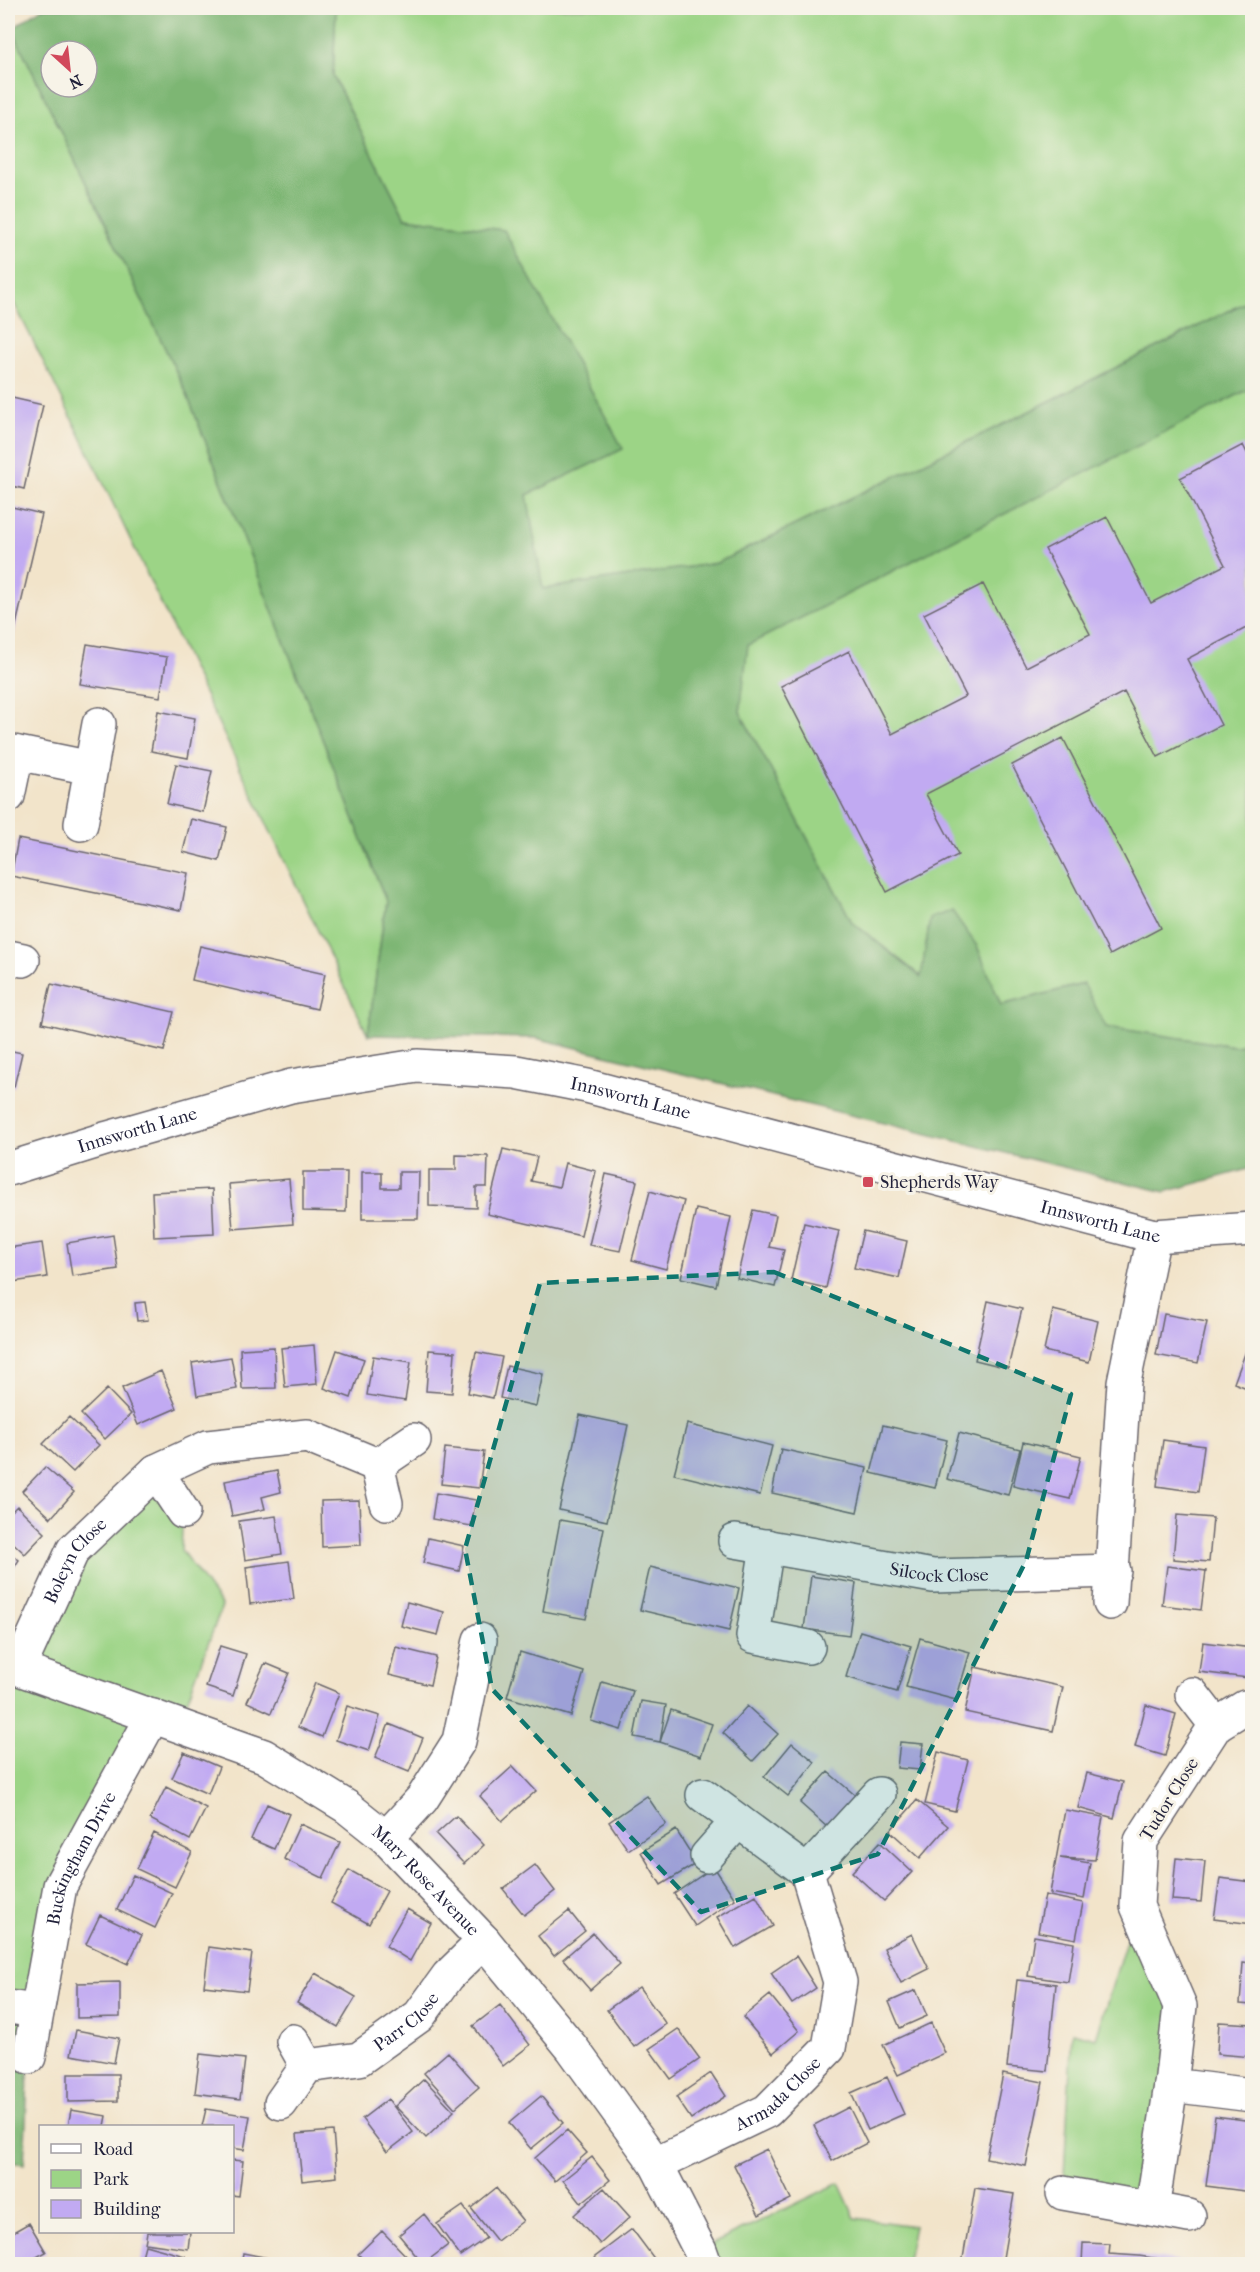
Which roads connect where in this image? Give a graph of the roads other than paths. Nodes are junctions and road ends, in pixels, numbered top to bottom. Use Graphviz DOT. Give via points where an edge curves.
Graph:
graph roads {
  1 [pos="99,724"];
  2 [pos="12,752"];
  3 [pos="91,768"];
  4 [pos="8,796"];
  5 [pos="81,824"];
  6 [pos="8,1169"];
  7 [pos="1252,1229"];
  8 [pos="1154,1236"];
  9 [pos="414,1440"];
  10 [pos="376,1465"];
  11 [pos="156,1471"];
  12 [pos="386,1503"];
  13 [pos="183,1512"];
  14 [pos="735,1541"];
  15 [pos="767,1546"];
  16 [pos="1114,1571"];
  17 [pos="1110,1603"];
  18 [pos="480,1640"];
  19 [pos="808,1647"];
  20 [pos="13,1666"];
  21 [pos="1192,1694"];
  22 [pos="1245,1707"];
  23 [pos="153,1716"];
  24 [pos="1216,1725"];
  25 [pos="879,1794"];
  26 [pos="703,1795"];
  27 [pos="738,1821"];
  28 [pos="386,1838"];
  29 [pos="707,1856"];
  30 [pos="807,1872"];
  31 [pos="484,1941"];
  32 [pos="22,2009"];
  33 [pos="29,2057"];
  34 [pos="1171,2085"];
  35 [pos="1252,2095"];
  36 [pos="281,2103"];
  37 [pos="656,2164"];
  38 [pos="1063,2193"];
  39 [pos="1152,2209"];
  40 [pos="1189,2216"];
  41 [pos="705,2265"];
  1 -- 3 [label="street"];
  2 -- 3 [label="street"];
  2 -- 4 [label="street"];
  3 -- 5 [label="street"];
  6 -- 8 [label="street, Innsworth Lane" via="291,1086 417,1066 516,1072 587,1086"];
  7 -- 8 [label="street, Innsworth Lane"];
  8 -- 16 [label="street" via="1124,1382"];
  9 -- 10 [label="street"];
  10 -- 11 [label="street, Boleyn Close" via="307,1436 208,1447"];
  10 -- 12 [label="street"];
  11 -- 13 [label="street"];
  11 -- 20 [label="street, Boleyn Close" via="74,1550"];
  14 -- 15 [label="street, Silcock Close"];
  15 -- 16 [label="street, Silcock Close" via="933,1576"];
  15 -- 19 [label="street" via="753,1636"];
  16 -- 17 [label="street"];
  18 -- 28 [label="street" via="472,1741"];
  20 -- 23 [label="street, Mary Rose Avenue"];
  21 -- 24 [label="street"];
  22 -- 24 [label="street, Tudor Close"];
  23 -- 28 [label="street, Mary Rose Avenue" via="264,1756 347,1807"];
  23 -- 32 [label="street, Buckingham Drive" via="60,1886"];
  24 -- 34 [label="street, Tudor Close" via="1140,1840 1137,1906 1180,2006"];
  25 -- 30 [label="street"];
  26 -- 27 [label="street"];
  27 -- 29 [label="street"];
  27 -- 30 [label="street"];
  28 -- 31 [label="street, Mary Rose Avenue"];
  30 -- 37 [label="street, Armada Close" via="840,1982 829,2048 767,2111"];
  31 -- 36 [label="street, Parr Close" via="448,1976 419,2016 359,2060 300,2054"];
  31 -- 37 [label="street, Mary Rose Avenue" via="572,2048"];
  32 -- 33 [label="street, Buckingham Drive"];
  34 -- 35 [label="street"];
  34 -- 39 [label="street, Tudor Close"];
  37 -- 41 [label="street, Mary Rose Avenue"];
  38 -- 39 [label="street"];
  39 -- 40 [label="street"];
}
